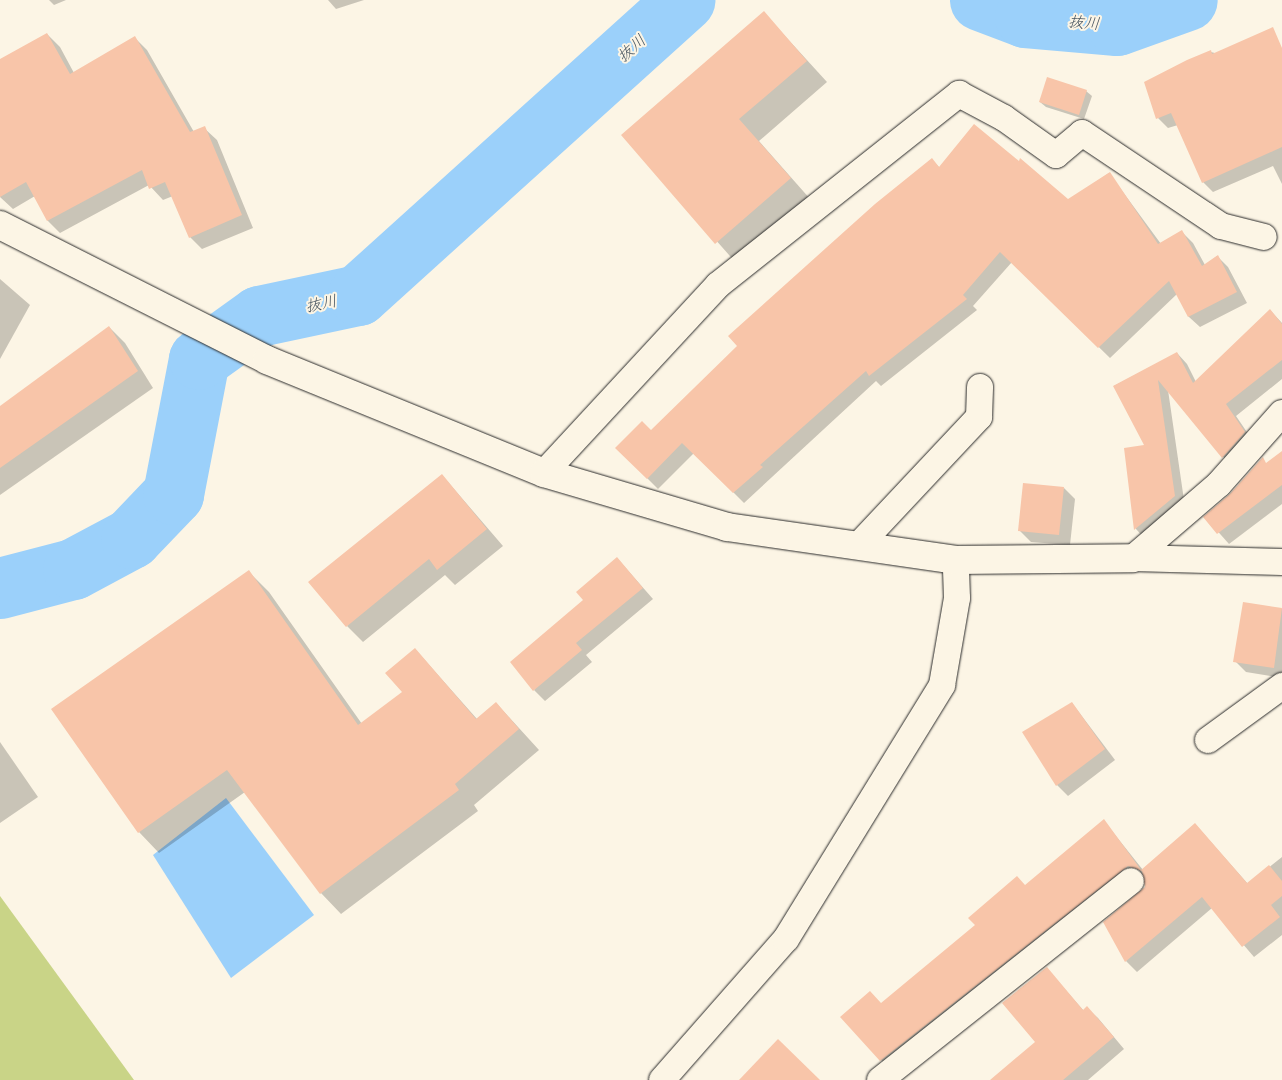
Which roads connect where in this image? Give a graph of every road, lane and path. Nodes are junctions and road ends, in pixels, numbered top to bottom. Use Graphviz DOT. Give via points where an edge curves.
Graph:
graph roads {
  1 [pos="0,224"];
  2 [pos="1264,237"];
  3 [pos="980,387"];
  4 [pos="1282,413"];
  5 [pos="544,473"];
  6 [pos="858,546"];
  7 [pos="1133,558"];
  8 [pos="956,560"];
  9 [pos="1282,562"];
  10 [pos="1282,686"];
  11 [pos="1208,740"];
  12 [pos="1131,882"];
  13 [pos="662,1080"];
  14 [pos="880,1080"];
  1 -- 5 [label="street" via="267,360"];
  2 -- 5 [label="street" via="1221,226 1082,133 1056,155 1004,118 958,94 718,285"];
  3 -- 6 [label="street" via="979,417"];
  4 -- 7 [label="street" via="1219,484"];
  5 -- 6 [label="street" via="727,527"];
  6 -- 8 [label="street"];
  7 -- 8 [label="street"];
  7 -- 9 [label="street"];
  8 -- 13 [label="street" via="957,598 942,685 786,939"];
  10 -- 11 [label="street"];
  12 -- 14 [label="street"];
}
